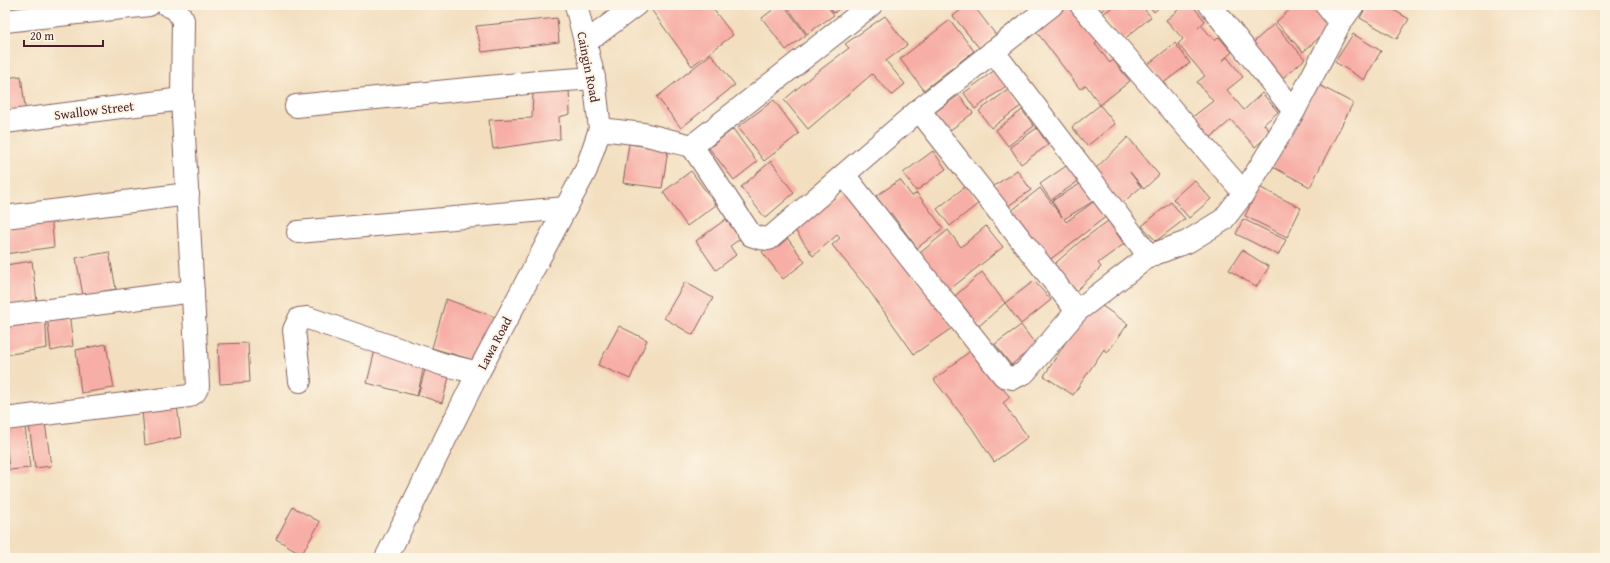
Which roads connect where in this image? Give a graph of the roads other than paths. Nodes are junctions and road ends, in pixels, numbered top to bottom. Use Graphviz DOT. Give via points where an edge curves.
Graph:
graph roads {
  1 [pos="149,5"];
  2 [pos="167,5"];
  3 [pos="576,5"];
  4 [pos="636,5"];
  5 [pos="871,5"];
  6 [pos="1052,5"];
  7 [pos="1081,5"];
  8 [pos="1210,5"];
  9 [pos="1326,5"];
  10 [pos="1353,5"];
  11 [pos="5,21"];
  12 [pos="1340,23"];
  13 [pos="585,43"];
  14 [pos="993,51"];
  15 [pos="594,78"];
  16 [pos="182,99"];
  17 [pos="296,106"];
  18 [pos="919,110"];
  19 [pos="1294,111"];
  20 [pos="5,122"];
  21 [pos="600,129"];
  22 [pos="692,146"];
  23 [pos="844,175"];
  24 [pos="1244,193"];
  25 [pos="188,194"];
  26 [pos="566,208"];
  27 [pos="5,217"];
  28 [pos="298,232"];
  29 [pos="1149,256"];
  30 [pos="193,291"];
  31 [pos="1077,311"];
  32 [pos="5,316"];
  33 [pos="478,373"];
  34 [pos="300,381"];
  35 [pos="5,419"];
  36 [pos="386,558"];
  1 -- 11 [label="street"];
  2 -- 16 [label="street" via="176,8 183,20"];
  3 -- 13 [label="street, Caingin Road"];
  4 -- 13 [label="street"];
  5 -- 22 [label="street"];
  6 -- 14 [label="street"];
  7 -- 24 [label="street"];
  8 -- 19 [label="street"];
  9 -- 12 [label="street"];
  10 -- 12 [label="street"];
  12 -- 19 [label="street"];
  13 -- 15 [label="street, Caingin Road"];
  14 -- 18 [label="street"];
  14 -- 29 [label="street"];
  15 -- 17 [label="street"];
  15 -- 21 [label="street, Caingin Road"];
  16 -- 20 [label="street, Swallow Street"];
  16 -- 25 [label="street"];
  18 -- 23 [label="street"];
  18 -- 31 [label="street"];
  19 -- 24 [label="street"];
  21 -- 22 [label="street" via="643,134"];
  21 -- 26 [label="street, Lawa Road" via="586,170"];
  22 -- 23 [label="street" via="751,235 760,238 769,239"];
  23 -- 31 [label="street" via="1004,376 1014,378 1024,373"];
  24 -- 29 [label="street" via="1223,220 1187,242"];
  25 -- 27 [label="street"];
  25 -- 30 [label="street"];
  26 -- 28 [label="street"];
  26 -- 33 [label="street, Lawa Road"];
  29 -- 31 [label="street"];
  30 -- 32 [label="street"];
  30 -- 35 [label="street" via="198,386 190,396"];
  33 -- 34 [label="street" via="442,364 308,318 299,319 294,330"];
  33 -- 36 [label="street, Lawa Road"];
}
